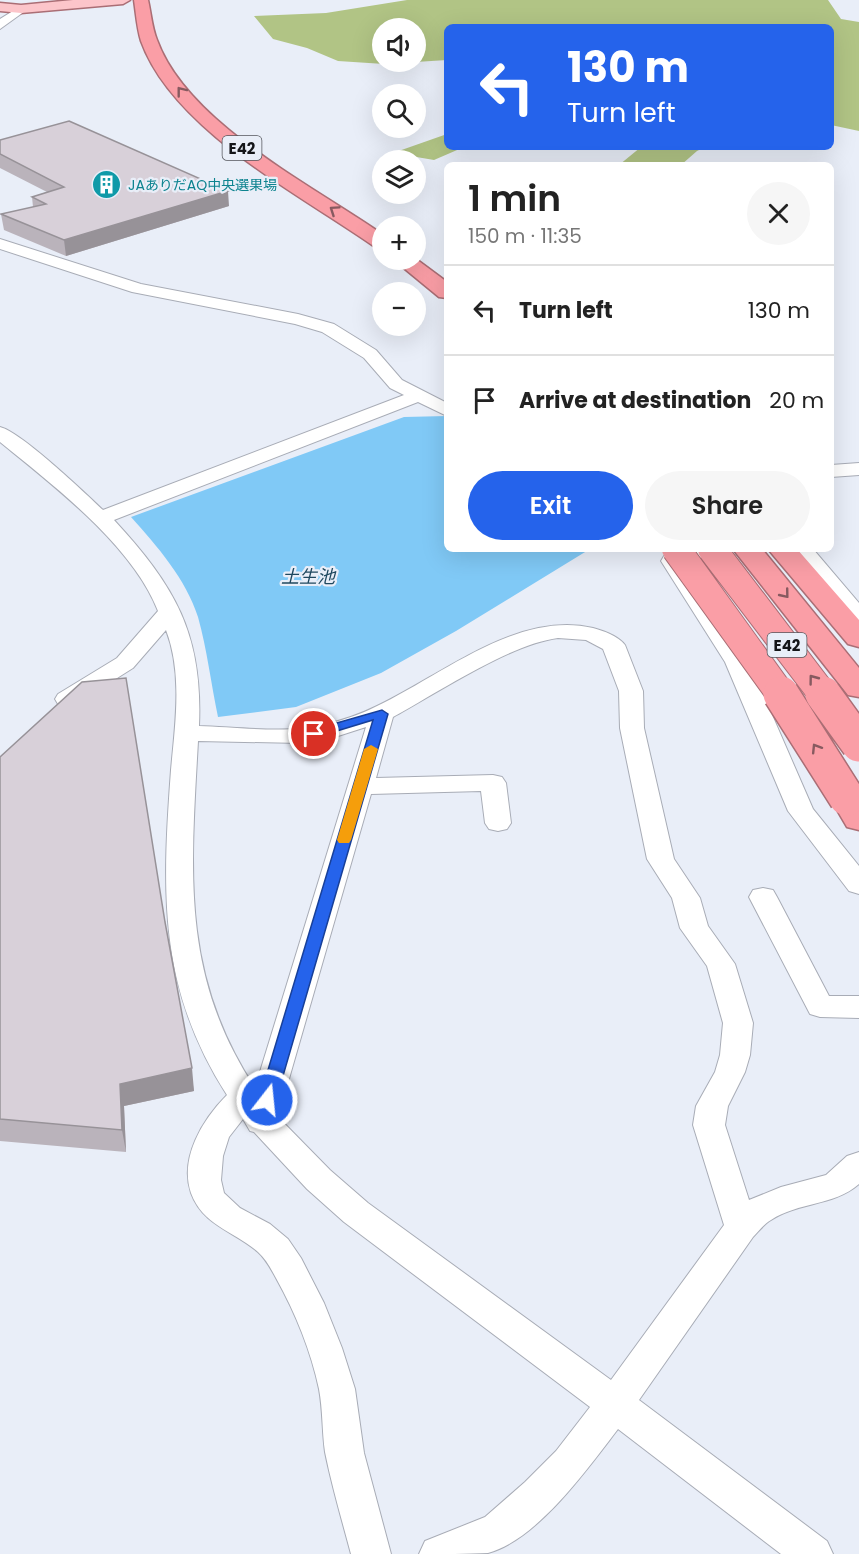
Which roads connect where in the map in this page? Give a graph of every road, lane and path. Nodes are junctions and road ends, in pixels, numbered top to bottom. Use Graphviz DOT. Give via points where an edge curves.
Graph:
graph roads {
  1 [pos="123,0"];
  2 [pos="0,7"];
  3 [pos="142,8"];
  4 [pos="21,9"];
  5 [pos="0,25"];
  6 [pos="219,106"];
  7 [pos="372,217"];
  8 [pos="372,236"];
  9 [pos="0,244"];
  10 [pos="426,254"];
  11 [pos="444,267"];
  12 [pos="417,270"];
  13 [pos="444,290"];
  14 [pos="418,396"];
  15 [pos="444,409"];
  16 [pos="0,433"];
  17 [pos="859,469"];
  18 [pos="834,471"];
  19 [pos="100,518"];
  20 [pos="678,552"];
  21 [pos="703,552"];
  22 [pos="715,552"];
  23 [pos="749,552"];
  24 [pos="785,552"];
  25 [pos="805,552"];
  26 [pos="169,613"];
  27 [pos="859,617"];
  28 [pos="859,638"];
  29 [pos="859,688"];
  30 [pos="50,714"];
  31 [pos="382,714"];
  32 [pos="186,733"];
  33 [pos="859,744"];
  34 [pos="360,786"];
  35 [pos="853,808"];
  36 [pos="498,823"];
  37 [pos="859,885"];
  38 [pos="763,897"];
  39 [pos="859,1007"];
  40 [pos="252,1109"];
  41 [pos="859,1165"];
  42 [pos="741,1227"];
  43 [pos="615,1404"];
  44 [pos="371,1554"];
  45 [pos="439,1554"];
  46 [pos="813,1554"];
  1 -- 4 [label="main road"];
  2 -- 4 [label="main road"];
  8 -- 3 [label="highway, E42, one-way" via="206,119 160,62 151,46"];
  4 -- 5 [label="street"];
  6 -- 7 [label="highway, E42" via="278,155"];
  9 -- 14 [label="street" via="138,288 328,328 362,348 396,384"];
  10 -- 11 [label="highway"];
  12 -- 13 [label="highway"];
  14 -- 15 [label="street"];
  14 -- 19 [label="street"];
  16 -- 19 [label="street"];
  17 -- 18 [label="street"];
  19 -- 26 [label="street" via="148,574"];
  35 -- 20 [label="highway, one-way, bridge" via="791,709"];
  21 -- 37 [label="street" via="672,561 737,662 801,811"];
  33 -- 22 [label="highway, E42, one-way, bridge"];
  23 -- 29 [label="highway, E42, one-way"];
  24 -- 28 [label="highway"];
  25 -- 27 [label="street"];
  26 -- 30 [label="street" via="125,663 66,699"];
  26 -- 32 [label="street" via="180,636 184,663 188,695"];
  31 -- 32 [label="street" via="301,736"];
  31 -- 34 [label="street"];
  31 -- 42 [label="street" via="496,651 543,633 577,631 613,645 631,691 632,728 661,859 686,898 694,928 721,963 738,1023 735,1055 712,1106 710,1125"];
  32 -- 40 [label="street" via="178,857 179,926 186,968 198,1012 225,1067"];
  34 -- 36 [label="street" via="493,783"];
  34 -- 40 [label="street"];
  38 -- 39 [label="street" via="819,1006"];
  40 -- 43 [label="street" via="351,1208"];
  40 -- 44 [label="street" via="224,1117 214,1132 205,1180 211,1202 267,1240 281,1255 295,1281 336,1387 342,1438"];
  41 -- 42 [label="street" via="836,1185 781,1200 758,1211"];
  42 -- 43 [label="street"];
  43 -- 45 [label="street" via="569,1463 499,1530"];
  43 -- 46 [label="street"];
}
